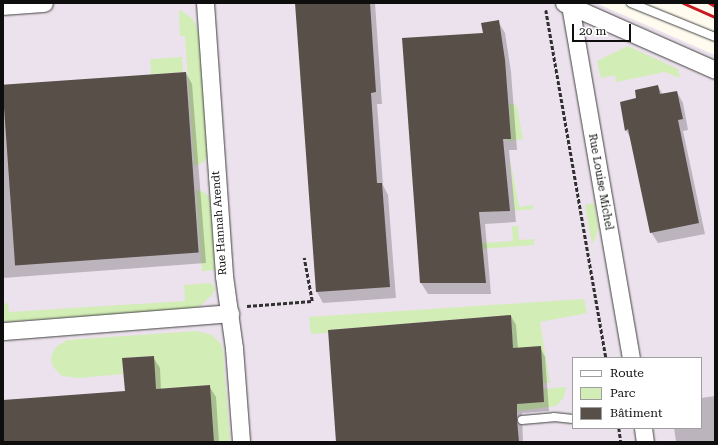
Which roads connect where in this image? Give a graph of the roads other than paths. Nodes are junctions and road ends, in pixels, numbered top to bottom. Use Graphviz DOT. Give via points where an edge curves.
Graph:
graph roads {
  1 [pos="44,3"];
  2 [pos="206,3"];
  3 [pos="631,3"];
  4 [pos="567,4"];
  5 [pos="3,6"];
  6 [pos="715,37"];
  7 [pos="715,70"];
  8 [pos="229,310"];
  9 [pos="3,331"];
  10 [pos="630,357"];
  11 [pos="572,419"];
  12 [pos="522,420"];
  13 [pos="643,429"];
  14 [pos="241,442"];
  15 [pos="645,442"];
  1 -- 5 [label="street"];
  2 -- 8 [label="street, Rue Hannah Arendt" via="224,276"];
  3 -- 6 [label="lane"];
  4 -- 7 [label="street"];
  4 -- 10 [label="street, Rue Louise Michel"];
  8 -- 9 [label="street"];
  8 -- 14 [label="street, Rue Hannah Arendt"];
  11 -- 12 [label="lane" via="554,417"];
  13 -- 15 [label="street"];
}
